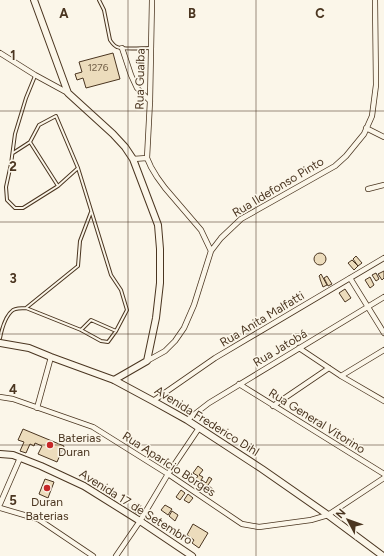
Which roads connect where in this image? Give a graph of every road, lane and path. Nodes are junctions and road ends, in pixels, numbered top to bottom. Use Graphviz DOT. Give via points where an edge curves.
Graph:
graph roads {
  1 [pos="34,0"];
  2 [pos="99,0"];
  3 [pos="152,0"];
  4 [pos="375,0"];
  5 [pos="122,48"];
  6 [pos="150,48"];
  7 [pos="0,53"];
  8 [pos="35,75"];
  9 [pos="68,93"];
  10 [pos="150,101"];
  11 [pos="366,128"];
  12 [pos="384,137"];
  13 [pos="30,142"];
  14 [pos="13,153"];
  15 [pos="147,158"];
  16 [pos="133,159"];
  17 [pos="78,168"];
  18 [pos="384,185"];
  19 [pos="58,186"];
  20 [pos="368,189"];
  21 [pos="91,212"];
  22 [pos="211,251"];
  23 [pos="384,258"];
  24 [pos="350,278"];
  25 [pos="384,297"];
  26 [pos="368,306"];
  27 [pos="26,308"];
  28 [pos="81,330"];
  29 [pos="116,331"];
  30 [pos="384,333"];
  31 [pos="0,338"];
  32 [pos="0,343"];
  33 [pos="299,348"];
  34 [pos="384,350"];
  35 [pos="51,357"];
  36 [pos="147,361"];
  37 [pos="329,368"];
  38 [pos="341,376"];
  39 [pos="114,380"];
  40 [pos="239,384"];
  41 [pos="0,397"];
  42 [pos="153,401"];
  43 [pos="384,401"];
  44 [pos="273,406"];
  45 [pos="37,408"];
  46 [pos="188,420"];
  47 [pos="199,428"];
  48 [pos="0,454"];
  49 [pos="20,458"];
  50 [pos="168,474"];
  51 [pos="384,474"];
  52 [pos="384,478"];
  53 [pos="0,504"];
  54 [pos="0,508"];
  55 [pos="328,515"];
  56 [pos="140,521"];
  57 [pos="93,556"];
  58 [pos="116,556"];
  59 [pos="192,556"];
  60 [pos="383,556"];
  1 -- 9 [label="main road"];
  2 -- 5 [label="lane" via="104,10 110,40"];
  3 -- 6 [label="street, Rua Guaíba"];
  4 -- 11 [label="street, Rua Ildefonso Pinto" via="376,85 372,116"];
  5 -- 6 [label="lane"];
  5 -- 10 [label="street" via="137,88"];
  6 -- 10 [label="street, Rua Guaíba"];
  7 -- 8 [label="street"];
  8 -- 9 [label="street"];
  8 -- 14 [label="lane" via="15,134"];
  9 -- 16 [label="main road" via="113,134"];
  10 -- 15 [label="street, Rua Guaíba"];
  11 -- 12 [label="street"];
  11 -- 22 [label="street, Rua Ildefonso Pinto" via="364,134 335,166 241,219"];
  13 -- 14 [label="lane"];
  13 -- 17 [label="lane" via="39,125 56,116"];
  13 -- 19 [label="lane"];
  14 -- 19 [label="lane" via="6,187 7,200 15,208 23,208"];
  15 -- 16 [label="street"];
  15 -- 22 [label="street" via="165,188 201,230"];
  16 -- 36 [label="main road" via="158,225 160,248 156,318"];
  17 -- 19 [label="lane"];
  17 -- 21 [label="lane"];
  18 -- 20 [label="street"];
  21 -- 27 [label="lane" via="80,241 78,266"];
  21 -- 29 [label="lane" via="111,276 121,290 127,310"];
  22 -- 36 [label="street, Rua Ildefonso Pinto" via="184,328 165,351"];
  23 -- 24 [label="street, Rua Anita Malfatti"];
  24 -- 26 [label="street"];
  24 -- 42 [label="street, Rua Anita Malfatti" via="215,358"];
  25 -- 26 [label="street, Rua Jatobá"];
  26 -- 30 [label="street"];
  26 -- 33 [label="street, Rua Jatobá"];
  27 -- 28 [label="lane"];
  27 -- 31 [label="lane" via="13,310 3,324"];
  28 -- 29 [label="lane" via="91,320"];
  28 -- 29 [label="lane" via="108,342"];
  32 -- 35 [label="main road, Avenida Frederico Dihl" via="29,348"];
  33 -- 37 [label="street"];
  33 -- 40 [label="street, Rua Jatobá"];
  34 -- 38 [label="street"];
  35 -- 39 [label="main road, Avenida Frederico Dihl"];
  35 -- 45 [label="street"];
  36 -- 39 [label="main road, Rua Ildefonso Pinto"];
  37 -- 38 [label="street"];
  37 -- 44 [label="street"];
  38 -- 43 [label="street"];
  39 -- 42 [label="main road, Avenida Frederico Dihl"];
  40 -- 44 [label="street, Rua General Vitorino"];
  40 -- 46 [label="street, Rua Jatobá"];
  41 -- 45 [label="street, Rua Aparício Borges"];
  42 -- 46 [label="main road, Avenida Frederico Dihl"];
  44 -- 51 [label="street, Rua General Vitorino"];
  45 -- 50 [label="street, Rua Aparício Borges" via="93,427"];
  46 -- 47 [label="main road, Avenida Frederico Dihl"];
  47 -- 50 [label="street"];
  47 -- 55 [label="main road, Avenida Frederico Dihl"];
  48 -- 49 [label="main road, Avenida 17 de Setembro"];
  49 -- 53 [label="street"];
  49 -- 56 [label="main road, Avenida 17 de Setembro" via="84,486"];
  50 -- 55 [label="street, Rua Aparício Borges" via="242,524 259,527 311,520"];
  50 -- 56 [label="street"];
  52 -- 55 [label="street, Rua Aparício Borges"];
  54 -- 57 [label="street" via="38,519"];
  55 -- 60 [label="main road, Avenida Frederico Dihl"];
  56 -- 58 [label="street"];
  56 -- 59 [label="main road, Avenida 17 de Setembro"];
}
